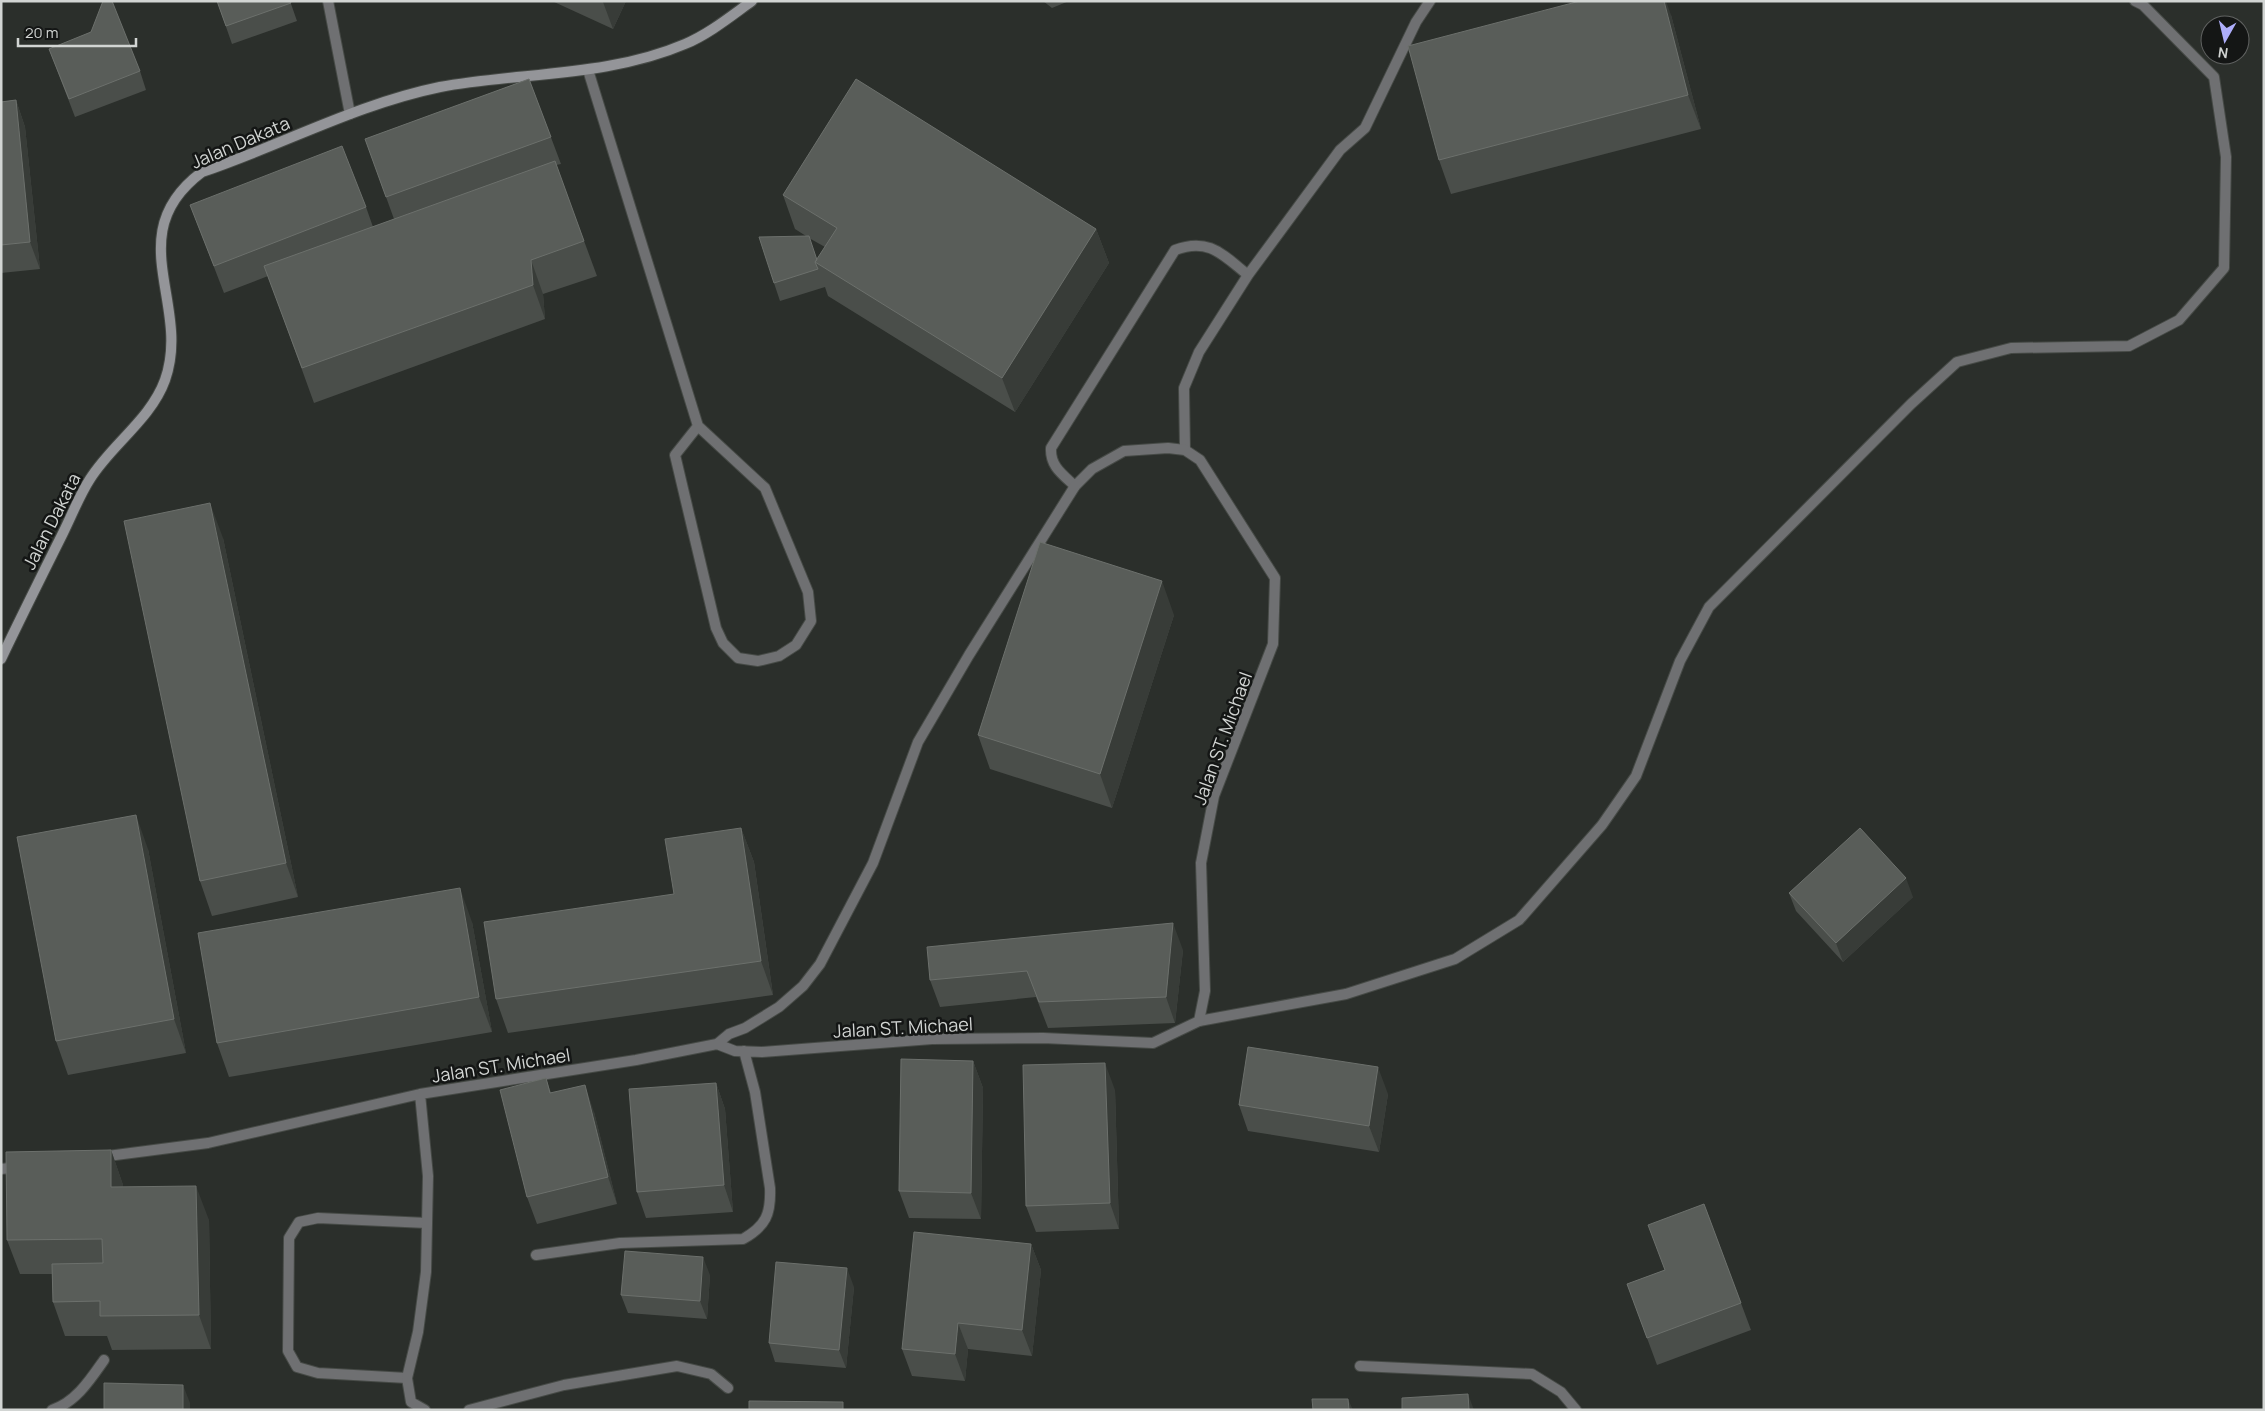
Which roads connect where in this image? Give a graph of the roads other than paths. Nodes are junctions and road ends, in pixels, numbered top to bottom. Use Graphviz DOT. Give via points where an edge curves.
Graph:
graph roads {
  1 [pos="328,1"];
  2 [pos="752,1"];
  3 [pos="1430,1"];
  4 [pos="2135,1"];
  5 [pos="588,70"];
  6 [pos="350,114"];
  7 [pos="1248,275"];
  8 [pos="698,426"];
  9 [pos="1185,450"];
  10 [pos="1075,486"];
  11 [pos="1,659"];
  12 [pos="1199,1021"];
  13 [pos="718,1044"];
  14 [pos="744,1051"];
  15 [pos="420,1094"];
  16 [pos="90,1158"];
  17 [pos="31,1166"];
  18 [pos="1,1169"];
  19 [pos="427,1223"];
  20 [pos="536,1255"];
  21 [pos="104,1360"];
  22 [pos="1360,1366"];
  23 [pos="407,1378"];
  24 [pos="728,1388"];
  25 [pos="52,1410"];
  26 [pos="425,1410"];
  27 [pos="469,1410"];
  28 [pos="1576,1410"];
  1 -- 6 [label="street"];
  2 -- 5 [label="street, Jalan Dakata" via="686,44 621,64"];
  3 -- 7 [label="street" via="1416,22 1365,128 1340,150"];
  4 -- 12 [label="street" via="2143,5 2214,77 2226,157 2224,268 2179,320 2129,346 2011,348 1957,362 1709,607 1680,661 1636,776 1602,825 1519,920 1455,959 1346,994"];
  5 -- 6 [label="street, Jalan Dakata" via="440,88"];
  5 -- 8 [label="street"];
  6 -- 11 [label="street, Jalan Dakata" via="202,172 175,197 164,218 160,252 170,330 165,379 148,408 90,478"];
  7 -- 9 [label="street" via="1199,352 1184,388"];
  7 -- 10 [label="street" via="1217,250 1206,246 1189,245 1175,250 1051,448 1050,458 1056,468"];
  8 -- 8 [label="street" via="765,488 808,592 811,621 796,645 779,656 758,661 738,658 722,643 716,628 675,455"];
  9 -- 10 [label="street" via="1124,451 1092,469"];
  9 -- 12 [label="street, Jalan ST. Michael" via="1200,460 1275,578 1273,644 1214,796 1200,863 1206,992"];
  10 -- 13 [label="street" via="918,742 873,863 820,964 779,1007 729,1034"];
  12 -- 14 [label="street, Jalan ST. Michael" via="1153,1043 1043,1038 932,1039"];
  13 -- 14 [label="street, Jalan ST. Michael"];
  13 -- 15 [label="street, Jalan ST. Michael"];
  14 -- 20 [label="street" via="755,1092 770,1188 770,1202 760,1230 743,1239 620,1243"];
  15 -- 16 [label="street, Jalan ST. Michael" via="208,1143"];
  15 -- 19 [label="street" via="428,1176"];
  17 -- 18 [label="street"];
  19 -- 23 [label="street" via="424,1289"];
  19 -- 23 [label="street" via="318,1218 299,1222 289,1238 288,1351 297,1367 318,1373"];
  21 -- 25 [label="street" via="66,1405"];
  22 -- 28 [label="street" via="1532,1374 1561,1392"];
  23 -- 26 [label="street" via="412,1402"];
  24 -- 27 [label="street" via="710,1374 677,1366 564,1385"];
}
